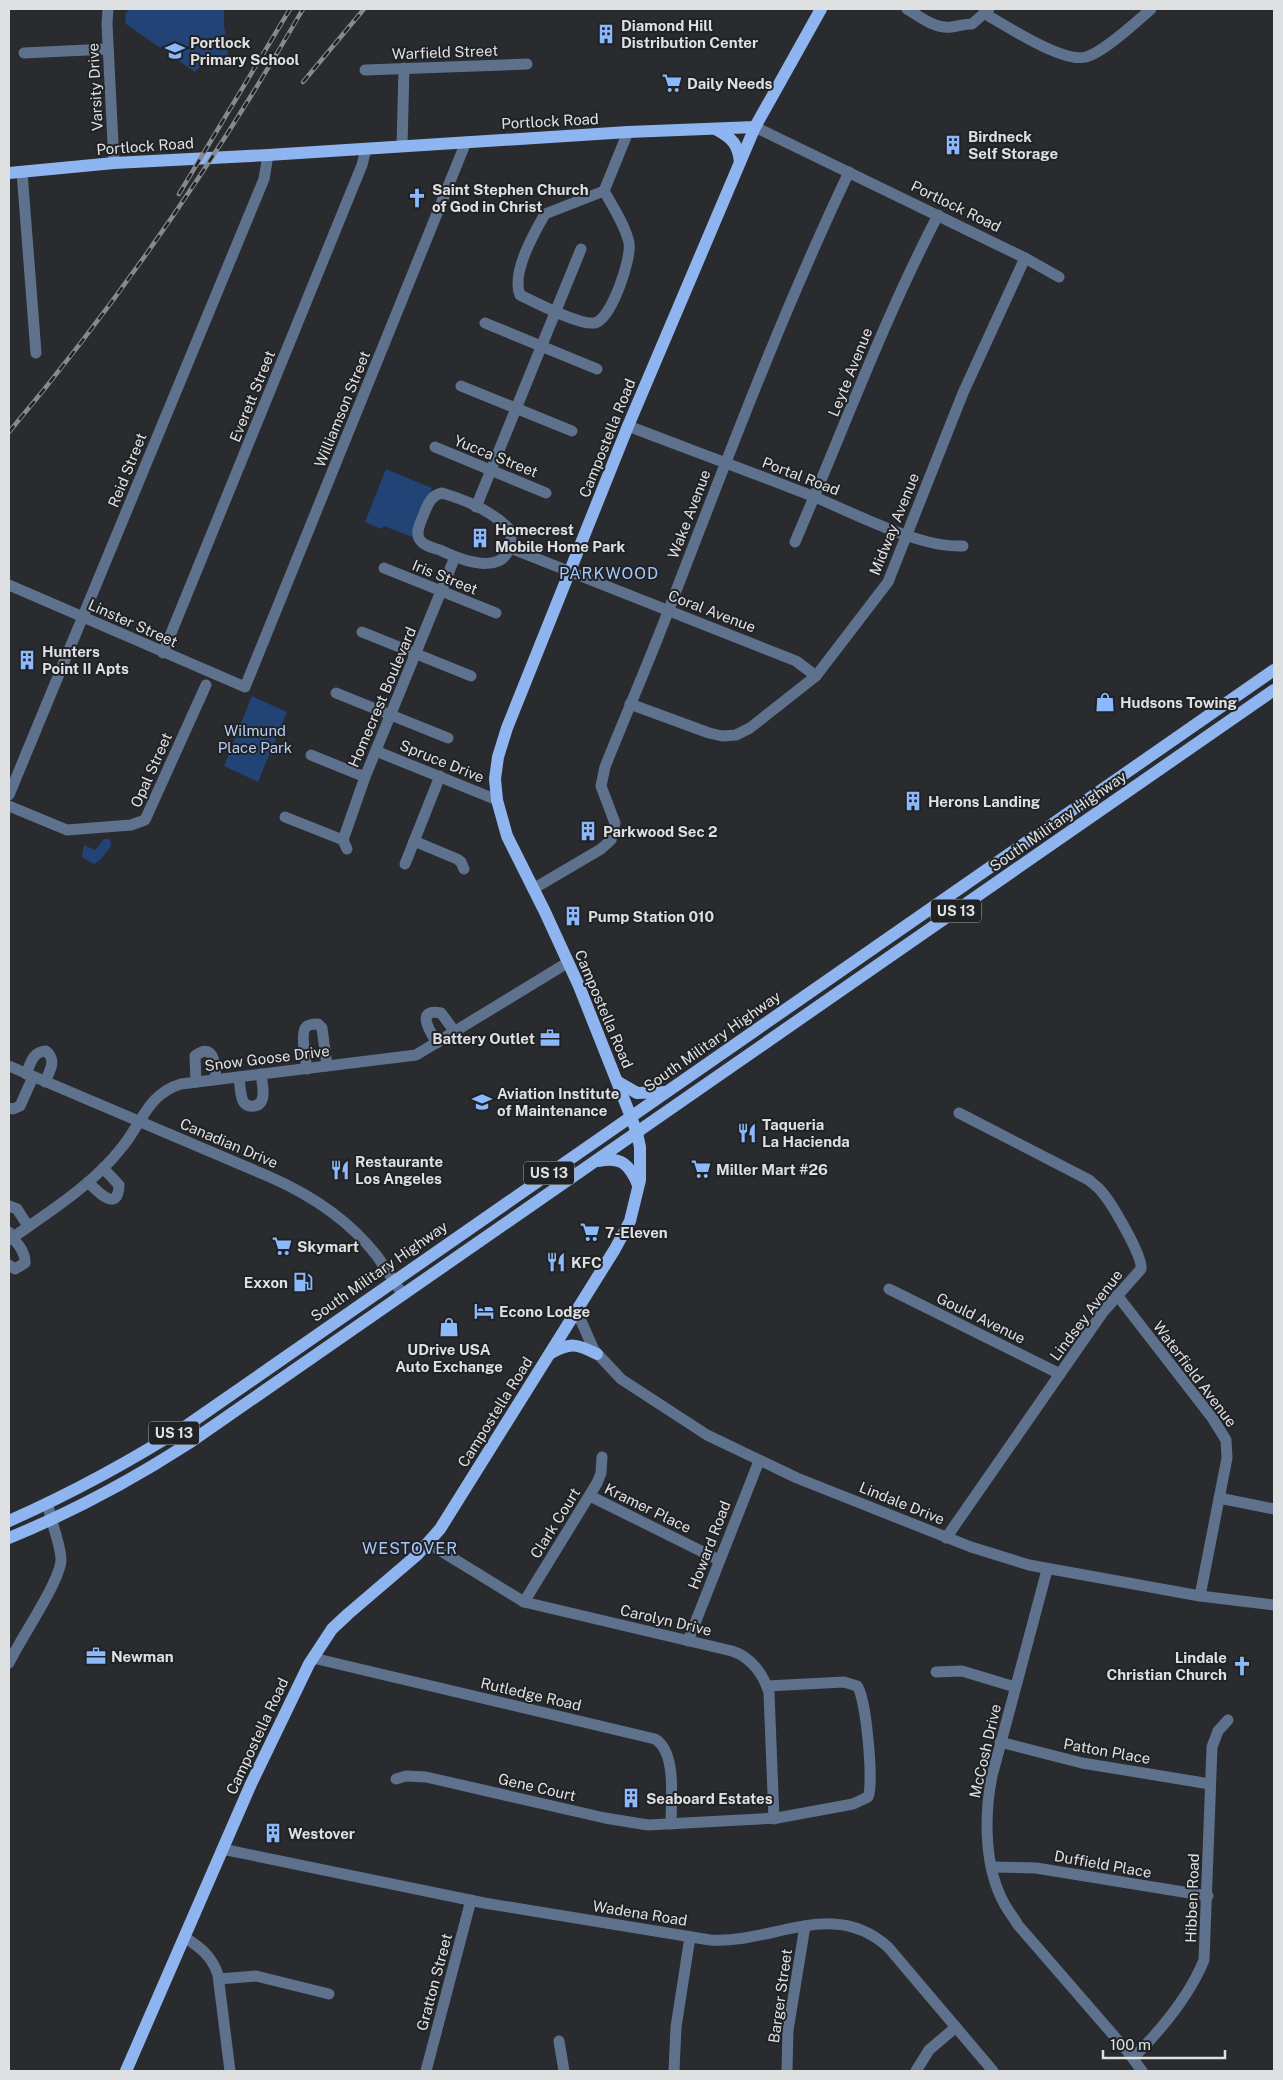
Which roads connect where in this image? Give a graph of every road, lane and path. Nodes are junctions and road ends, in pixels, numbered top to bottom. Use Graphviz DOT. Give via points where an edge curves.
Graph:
graph roads {
  1 [pos="108,9"];
  2 [pos="821,9"];
  3 [pos="906,9"];
  4 [pos="1150,9"];
  5 [pos="987,11"];
  6 [pos="108,49"];
  7 [pos="24,54"];
  8 [pos="527,64"];
  9 [pos="404,68"];
  10 [pos="364,70"];
  11 [pos="755,127"];
  12 [pos="715,129"];
  13 [pos="628,132"];
  14 [pos="466,142"];
  15 [pos="402,146"];
  16 [pos="366,149"];
  17 [pos="268,155"];
  18 [pos="114,163"];
  19 [pos="740,163"];
  20 [pos="22,172"];
  21 [pos="849,172"];
  22 [pos="9,173"];
  23 [pos="604,191"];
  24 [pos="938,216"];
  25 [pos="581,249"];
  26 [pos="1025,258"];
  27 [pos="1059,277"];
  28 [pos="556,312"];
  29 [pos="485,323"];
  30 [pos="541,347"];
  31 [pos="36,353"];
  32 [pos="597,368"];
  33 [pos="461,386"];
  34 [pos="516,408"];
  35 [pos="628,426"];
  36 [pos="572,431"];
  37 [pos="435,447"];
  38 [pos="724,463"];
  39 [pos="491,471"];
  40 [pos="546,493"];
  41 [pos="814,497"];
  42 [pos="476,507"];
  43 [pos="907,535"];
  44 [pos="796,542"];
  45 [pos="963,546"];
  46 [pos="510,548"];
  47 [pos="456,557"];
  48 [pos="384,568"];
  49 [pos="570,571"];
  50 [pos="9,585"];
  51 [pos="442,592"];
  52 [pos="669,610"];
  53 [pos="496,613"];
  54 [pos="83,618"];
  55 [pos="362,632"];
  56 [pos="164,653"];
  57 [pos="417,654"];
  58 [pos="1274,670"];
  59 [pos="471,676"];
  60 [pos="816,676"];
  61 [pos="206,685"];
  62 [pos="245,687"];
  63 [pos="1274,690"];
  64 [pos="336,693"];
  65 [pos="630,704"];
  66 [pos="391,716"];
  67 [pos="448,738"];
  68 [pos="376,751"];
  69 [pos="311,755"];
  70 [pos="440,776"];
  71 [pos="365,777"];
  72 [pos="9,795"];
  73 [pos="497,800"];
  74 [pos="9,806"];
  75 [pos="285,818"];
  76 [pos="414,841"];
  77 [pos="405,864"];
  78 [pos="464,869"];
  79 [pos="533,889"];
  80 [pos="567,962"];
  81 [pos="455,1032"];
  82 [pos="437,1043"];
  83 [pos="327,1066"];
  84 [pos="307,1069"];
  85 [pos="10,1070"];
  86 [pos="260,1074"];
  87 [pos="29,1075"];
  88 [pos="239,1077"];
  89 [pos="216,1079"];
  90 [pos="45,1082"];
  91 [pos="196,1082"];
  92 [pos="618,1082"];
  93 [pos="667,1092"];
  94 [pos="9,1108"];
  95 [pos="959,1113"];
  96 [pos="631,1116"];
  97 [pos="140,1122"];
  98 [pos="637,1133"];
  99 [pos="594,1163"];
  100 [pos="103,1168"];
  101 [pos="88,1182"];
  102 [pos="639,1187"];
  103 [pos="9,1206"];
  104 [pos="28,1226"];
  105 [pos="10,1237"];
  106 [pos="9,1266"];
  107 [pos="394,1282"];
  108 [pos="889,1289"];
  109 [pos="403,1295"];
  110 [pos="1116,1295"];
  111 [pos="577,1312"];
  112 [pos="551,1354"];
  113 [pos="597,1354"];
  114 [pos="1060,1374"];
  115 [pos="602,1458"];
  116 [pos="758,1460"];
  117 [pos="590,1496"];
  118 [pos="1219,1498"];
  119 [pos="48,1504"];
  120 [pos="1274,1509"];
  121 [pos="50,1520"];
  122 [pos="9,1521"];
  123 [pos="9,1538"];
  124 [pos="946,1538"];
  125 [pos="428,1543"];
  126 [pos="719,1560"];
  127 [pos="1048,1570"];
  128 [pos="1200,1596"];
  129 [pos="524,1602"];
  130 [pos="1274,1605"];
  131 [pos="688,1641"];
  132 [pos="312,1658"];
  133 [pos="9,1663"];
  134 [pos="936,1672"];
  135 [pos="767,1686"];
  136 [pos="1015,1687"];
  137 [pos="1228,1720"];
  138 [pos="1000,1742"];
  139 [pos="396,1779"];
  140 [pos="1210,1784"];
  141 [pos="774,1819"];
  142 [pos="671,1824"];
  143 [pos="222,1849"];
  144 [pos="992,1867"];
  145 [pos="1208,1896"];
  146 [pos="471,1900"];
  147 [pos="805,1926"];
  148 [pos="184,1936"];
  149 [pos="690,1937"];
  150 [pos="219,1979"];
  151 [pos="329,1994"];
  152 [pos="956,2027"];
  153 [pos="559,2041"];
  154 [pos="1133,2058"];
  155 [pos="126,2071"];
  156 [pos="230,2071"];
  157 [pos="426,2071"];
  158 [pos="564,2071"];
  159 [pos="674,2071"];
  160 [pos="787,2071"];
  161 [pos="916,2071"];
  162 [pos="993,2071"];
  163 [pos="1142,2071"];
  1 -- 6 [label="street, Varsity Drive"];
  2 -- 11 [label="main road, Campostella Road"];
  3 -- 5 [label="street" via="942,27 972,24"];
  4 -- 5 [label="street" via="1095,53 1075,58 1055,52"];
  6 -- 7 [label="street"];
  6 -- 18 [label="street, Varsity Drive"];
  8 -- 9 [label="street, Warfield Street"];
  9 -- 10 [label="street, Warfield Street"];
  9 -- 15 [label="street"];
  11 -- 12 [label="main road, Portlock Road"];
  11 -- 19 [label="main road, Campostella Road"];
  11 -- 21 [label="street, Portlock Road"];
  12 -- 13 [label="main road, Portlock Road"];
  12 -- 19 [label="main road" via="733,139"];
  13 -- 14 [label="main road, Portlock Road"];
  13 -- 23 [label="street"];
  14 -- 15 [label="main road, Portlock Road"];
  14 -- 62 [label="street, Williamson Street"];
  15 -- 16 [label="main road, Portlock Road"];
  16 -- 17 [label="main road, Portlock Road"];
  16 -- 56 [label="street, Everett Street" via="360,171"];
  17 -- 18 [label="main road, Portlock Road"];
  17 -- 54 [label="street, Reid Street" via="264,179"];
  18 -- 20 [label="main road, Portlock Road"];
  19 -- 35 [label="main road, Campostella Road"];
  20 -- 22 [label="main road, Portlock Road"];
  20 -- 31 [label="street"];
  21 -- 24 [label="street, Portlock Road"];
  21 -- 38 [label="street, Wake Avenue" via="810,254"];
  23 -- 28 [label="street" via="629,242 628,261 614,299 605,316 595,323"];
  23 -- 28 [label="street" via="545,214 522,261 517,284 520,295"];
  24 -- 26 [label="street, Portlock Road"];
  24 -- 41 [label="street, Leyte Avenue" via="908,273"];
  25 -- 28 [label="street"];
  26 -- 27 [label="street, Portlock Road"];
  26 -- 43 [label="street, Midway Avenue" via="963,393"];
  28 -- 30 [label="street"];
  29 -- 30 [label="street"];
  30 -- 32 [label="street"];
  30 -- 34 [label="street"];
  33 -- 34 [label="street"];
  34 -- 36 [label="street"];
  34 -- 39 [label="street"];
  35 -- 38 [label="street, Portal Road"];
  35 -- 49 [label="main road, Campostella Road"];
  37 -- 39 [label="street, Yucca Street"];
  38 -- 41 [label="street, Portal Road"];
  38 -- 52 [label="street, Wake Avenue"];
  39 -- 40 [label="street, Yucca Street"];
  39 -- 42 [label="street"];
  41 -- 43 [label="street, Portal Road"];
  41 -- 44 [label="street, Leyte Avenue"];
  42 -- 46 [label="street" via="501,520 511,531"];
  42 -- 47 [label="street" via="442,493 432,497 426,510 418,533 420,540"];
  43 -- 45 [label="street, Portal Road" via="934,545"];
  43 -- 60 [label="street, Midway Avenue" via="888,582"];
  46 -- 47 [label="street" via="506,556 490,564"];
  46 -- 49 [label="street, Coral Avenue"];
  47 -- 51 [label="street, Homecrest Boulevard"];
  48 -- 51 [label="street, Iris Street"];
  49 -- 52 [label="street, Coral Avenue"];
  49 -- 73 [label="main road, Campostella Road" via="507,728 498,757"];
  50 -- 54 [label="street, Linster Street"];
  51 -- 53 [label="street, Iris Street"];
  51 -- 57 [label="street, Homecrest Boulevard"];
  52 -- 60 [label="street, Coral Avenue" via="796,661"];
  52 -- 65 [label="street, Wake Avenue"];
  54 -- 56 [label="street, Linster Street"];
  54 -- 72 [label="street, Reid Street"];
  55 -- 57 [label="street"];
  56 -- 62 [label="street, Linster Street"];
  57 -- 59 [label="street"];
  57 -- 66 [label="street, Homecrest Boulevard"];
  58 -- 93 [label="main road, South Military Highway / US 13"];
  60 -- 65 [label="street, Midway Avenue" via="750,728 736,735 709,733"];
  61 -- 74 [label="street, Opal Street" via="145,820 131,825 67,830"];
  63 -- 98 [label="main road, South Military Highway / US 13"];
  64 -- 66 [label="street"];
  65 -- 79 [label="street, Wake Avenue" via="601,779 603,795 614,818 611,840"];
  66 -- 67 [label="street"];
  66 -- 68 [label="street, Homecrest Boulevard"];
  68 -- 70 [label="street, Spruce Drive"];
  68 -- 71 [label="street, Homecrest Boulevard"];
  69 -- 71 [label="street"];
  70 -- 73 [label="street, Spruce Drive"];
  70 -- 76 [label="street"];
  71 -- 75 [label="street, Homecrest Boulevard" via="345,844"];
  73 -- 79 [label="main road, Campostella Road" via="507,836"];
  76 -- 77 [label="street"];
  76 -- 78 [label="street" via="457,859"];
  79 -- 80 [label="main road, Campostella Road"];
  80 -- 81 [label="street, Snow Goose Drive"];
  80 -- 92 [label="main road, Campostella Road"];
  81 -- 82 [label="street, Snow Goose Drive"];
  81 -- 82 [label="street" via="441,1013 429,1014 427,1026"];
  82 -- 83 [label="street, Snow Goose Drive" via="416,1055"];
  83 -- 84 [label="street, Snow Goose Drive"];
  83 -- 84 [label="street" via="322,1028 312,1024 303,1033"];
  84 -- 86 [label="street, Snow Goose Drive"];
  85 -- 87 [label="street, Canadian Drive"];
  86 -- 88 [label="street, Snow Goose Drive"];
  86 -- 88 [label="street" via="263,1098 260,1104 253,1106 243,1100"];
  87 -- 90 [label="street, Canadian Drive"];
  87 -- 90 [label="street" via="34,1056 46,1051 53,1061"];
  87 -- 94 [label="street" via="20,1106"];
  88 -- 89 [label="street, Snow Goose Drive"];
  89 -- 91 [label="street, Snow Goose Drive"];
  89 -- 91 [label="street" via="213,1057 205,1052 194,1056"];
  90 -- 97 [label="street, Canadian Drive"];
  91 -- 97 [label="street, Snow Goose Drive" via="167,1088 154,1099"];
  92 -- 93 [label="main road" via="637,1093"];
  92 -- 96 [label="main road, Campostella Road"];
  93 -- 96 [label="main road, South Military Highway / US 13"];
  95 -- 110 [label="street, Lindsey Avenue" via="1084,1176 1101,1191 1141,1261 1141,1269"];
  96 -- 98 [label="main road, Campostella Road"];
  96 -- 107 [label="main road, South Military Highway / US 13"];
  97 -- 100 [label="street, Snow Goose Drive"];
  97 -- 107 [label="street, Canadian Drive" via="306,1194 362,1238"];
  98 -- 99 [label="main road, South Military Highway / US 13"];
  98 -- 102 [label="main road, Campostella Road"];
  99 -- 102 [label="main road" via="613,1159 624,1163"];
  99 -- 109 [label="main road, South Military Highway / US 13"];
  100 -- 101 [label="street, Snow Goose Drive"];
  100 -- 101 [label="street" via="119,1185 116,1197 104,1198"];
  101 -- 104 [label="street, Snow Goose Drive"];
  102 -- 111 [label="main road, Campostella Road" via="630,1221"];
  103 -- 104 [label="street" via="17,1209"];
  104 -- 105 [label="street, Snow Goose Drive"];
  105 -- 106 [label="street" via="23,1251 25,1263 15,1269"];
  107 -- 109 [label="street, Canadian Drive"];
  107 -- 119 [label="main road, South Military Highway / US 13" via="149,1450"];
  108 -- 114 [label="street, Gould Avenue"];
  109 -- 121 [label="main road, South Military Highway / US 13" via="159,1462"];
  110 -- 114 [label="street, Lindsey Avenue"];
  110 -- 118 [label="street, Waterfield Avenue" via="1213,1418 1226,1440 1227,1458"];
  111 -- 112 [label="main road, Campostella Road"];
  111 -- 113 [label="street, Lindale Drive"];
  112 -- 113 [label="main road" via="572,1345"];
  112 -- 125 [label="main road, Campostella Road" via="450,1514"];
  113 -- 116 [label="street, Lindale Drive" via="644,1396 707,1435"];
  114 -- 124 [label="street, Lindsey Avenue"];
  115 -- 117 [label="street, Clark Court" via="601,1473"];
  116 -- 124 [label="street, Lindale Drive"];
  116 -- 126 [label="street, Howard Road"];
  117 -- 126 [label="street, Kramer Place"];
  117 -- 129 [label="street, Clark Court"];
  118 -- 120 [label="street"];
  118 -- 128 [label="street, Waterfield Avenue"];
  119 -- 121 [label="street"];
  119 -- 122 [label="main road, South Military Highway / US 13"];
  121 -- 123 [label="main road, South Military Highway / US 13"];
  121 -- 133 [label="street" via="60,1554 58,1571"];
  124 -- 127 [label="street, Lindale Drive"];
  125 -- 129 [label="street, Carolyn Drive"];
  125 -- 132 [label="main road, Campostella Road" via="332,1629"];
  126 -- 131 [label="street, Howard Road"];
  127 -- 128 [label="street, Lindale Drive"];
  127 -- 136 [label="street, McCosh Drive"];
  128 -- 130 [label="street, Lindale Drive"];
  129 -- 131 [label="street, Carolyn Drive"];
  131 -- 135 [label="street, Carolyn Drive" via="741,1654 759,1672"];
  132 -- 142 [label="street, Rutledge Road" via="655,1739 664,1746 669,1758"];
  132 -- 143 [label="main road, Campostella Road"];
  134 -- 136 [label="street" via="962,1670"];
  135 -- 141 [label="street, Carolyn Drive"];
  135 -- 141 [label="street, Gene Court" via="844,1682 857,1686 863,1697 870,1788 868,1797 858,1802"];
  136 -- 138 [label="street, McCosh Drive"];
  137 -- 140 [label="street, Hibben Road" via="1214,1738"];
  138 -- 140 [label="street, Patton Place" via="1082,1763"];
  138 -- 144 [label="street, McCosh Drive" via="988,1795"];
  139 -- 142 [label="street, Gene Court" via="426,1777 631,1824"];
  140 -- 145 [label="street, Hibben Road"];
  141 -- 142 [label="street, Gene Court"];
  143 -- 146 [label="street, Wadena Road"];
  143 -- 148 [label="main road, Campostella Road"];
  144 -- 145 [label="street, Duffield Place" via="1036,1868"];
  144 -- 154 [label="street, McCosh Drive" via="1005,1905 1018,1925"];
  145 -- 154 [label="street, Hibben Road" via="1206,1950 1199,1973 1161,2029"];
  146 -- 149 [label="street, Wadena Road"];
  146 -- 157 [label="street, Gratton Street"];
  147 -- 149 [label="street, Wadena Road" via="734,1940"];
  147 -- 152 [label="street, Wadena Road" via="842,1923 874,1935"];
  147 -- 160 [label="street, Barger Street" via="788,2030"];
  148 -- 150 [label="street" via="206,1953"];
  148 -- 155 [label="main road, Campostella Road"];
  149 -- 159 [label="street" via="676,2028"];
  150 -- 151 [label="street" via="256,1976"];
  150 -- 156 [label="street"];
  152 -- 161 [label="street" via="928,2050"];
  152 -- 162 [label="street, Wadena Road"];
  153 -- 158 [label="street"];
  154 -- 163 [label="street, McCosh Drive"];
}
